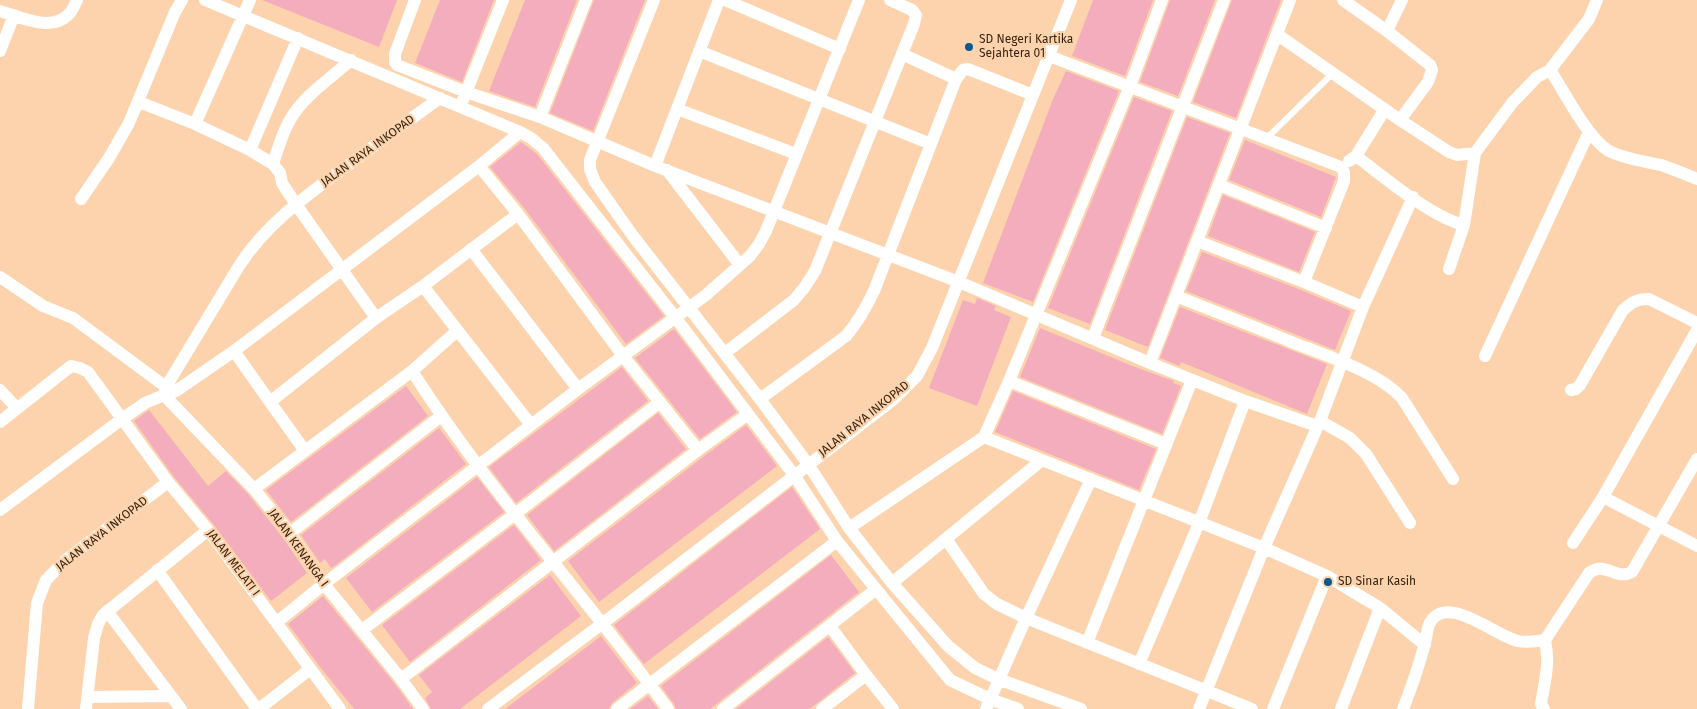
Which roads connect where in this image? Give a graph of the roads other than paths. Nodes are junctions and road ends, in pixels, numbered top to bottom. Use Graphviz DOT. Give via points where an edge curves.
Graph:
graph roads {
  1 [pos="77,0"];
  2 [pos="182,0"];
  3 [pos="205,0"];
  4 [pos="250,0"];
  5 [pos="415,0"];
  6 [pos="503,0"];
  7 [pos="586,0"];
  8 [pos="654,0"];
  9 [pos="719,0"];
  10 [pos="725,0"];
  11 [pos="859,0"];
  12 [pos="890,0"];
  13 [pos="1071,0"];
  14 [pos="1162,0"];
  15 [pos="1224,0"];
  16 [pos="1290,0"];
  17 [pos="1343,0"];
  18 [pos="1402,0"];
  19 [pos="1597,0"];
  20 [pos="0,11"];
  21 [pos="14,15"];
  22 [pos="243,15"];
  23 [pos="1386,30"];
  24 [pos="1278,35"];
  25 [pos="298,38"];
  26 [pos="840,49"];
  27 [pos="0,51"];
  28 [pos="699,51"];
  29 [pos="902,54"];
  30 [pos="1049,56"];
  31 [pos="351,60"];
  32 [pos="1550,70"];
  33 [pos="1332,73"];
  34 [pos="956,79"];
  35 [pos="1130,86"];
  36 [pos="466,92"];
  37 [pos="1033,95"];
  38 [pos="440,98"];
  39 [pos="818,100"];
  40 [pos="139,102"];
  41 [pos="460,106"];
  42 [pos="1182,107"];
  43 [pos="677,108"];
  44 [pos="1385,109"];
  45 [pos="540,117"];
  46 [pos="1400,120"];
  47 [pos="876,122"];
  48 [pos="195,124"];
  49 [pos="1240,128"];
  50 [pos="520,132"];
  51 [pos="1589,132"];
  52 [pos="1266,138"];
  53 [pos="598,141"];
  54 [pos="931,144"];
  55 [pos="250,150"];
  56 [pos="1474,153"];
  57 [pos="796,154"];
  58 [pos="1356,156"];
  59 [pos="273,164"];
  60 [pos="479,166"];
  61 [pos="1341,167"];
  62 [pos="661,168"];
  63 [pos="1697,179"];
  64 [pos="1219,185"];
  65 [pos="1413,197"];
  66 [pos="81,199"];
  67 [pos="296,204"];
  68 [pos="773,211"];
  69 [pos="518,214"];
  70 [pos="1464,225"];
  71 [pos="1326,228"];
  72 [pos="829,234"];
  73 [pos="1197,242"];
  74 [pos="472,249"];
  75 [pos="887,256"];
  76 [pos="740,265"];
  77 [pos="343,269"];
  78 [pos="1449,269"];
  79 [pos="0,277"];
  80 [pos="959,282"];
  81 [pos="1304,282"];
  82 [pos="422,286"];
  83 [pos="1176,296"];
  84 [pos="689,307"];
  85 [pos="1363,307"];
  86 [pos="1036,315"];
  87 [pos="376,318"];
  88 [pos="675,318"];
  89 [pos="1697,323"];
  90 [pos="1697,330"];
  91 [pos="457,332"];
  92 [pos="1093,338"];
  93 [pos="234,351"];
  94 [pos="725,353"];
  95 [pos="623,356"];
  96 [pos="1485,356"];
  97 [pos="1342,362"];
  98 [pos="1150,363"];
  99 [pos="412,371"];
  100 [pos="1192,380"];
  101 [pos="1009,381"];
  102 [pos="578,389"];
  103 [pos="0,390"];
  104 [pos="1571,390"];
  105 [pos="165,391"];
  106 [pos="760,399"];
  107 [pos="1245,401"];
  108 [pos="270,402"];
  109 [pos="660,402"];
  110 [pos="17,408"];
  111 [pos="748,414"];
  112 [pos="442,416"];
  113 [pos="122,419"];
  114 [pos="0,422"];
  115 [pos="1319,423"];
  116 [pos="531,426"];
  117 [pos="984,436"];
  118 [pos="1166,444"];
  119 [pos="698,450"];
  120 [pos="305,451"];
  121 [pos="1697,459"];
  122 [pos="1042,460"];
  123 [pos="808,464"];
  124 [pos="478,466"];
  125 [pos="794,475"];
  126 [pos="1091,478"];
  127 [pos="1453,479"];
  128 [pos="168,482"];
  129 [pos="254,489"];
  130 [pos="1603,497"];
  131 [pos="1144,500"];
  132 [pos="0,510"];
  133 [pos="515,514"];
  134 [pos="1199,523"];
  135 [pos="1410,523"];
  136 [pos="1659,525"];
  137 [pos="849,528"];
  138 [pos="208,530"];
  139 [pos="290,533"];
  140 [pos="946,539"];
  141 [pos="837,541"];
  142 [pos="1573,543"];
  143 [pos="1697,546"];
  144 [pos="1264,548"];
  145 [pos="552,562"];
  146 [pos="157,570"];
  147 [pos="1327,576"];
  148 [pos="892,582"];
  149 [pos="324,584"];
  150 [pos="875,590"];
  151 [pos="1380,608"];
  152 [pos="107,611"];
  153 [pos="1026,618"];
  154 [pos="278,622"];
  155 [pos="603,623"];
  156 [pos="830,626"];
  157 [pos="362,630"];
  158 [pos="1545,640"];
  159 [pos="1087,643"];
  160 [pos="1425,645"];
  161 [pos="1139,664"];
  162 [pos="310,669"];
  163 [pos="866,675"];
  164 [pos="401,679"];
  165 [pos="998,679"];
  166 [pos="649,684"];
  167 [pos="1206,691"];
  168 [pos="171,696"];
  169 [pos="86,703"];
  170 [pos="988,704"];
  171 [pos="28,709"];
  172 [pos="181,709"];
  173 [pos="258,709"];
  174 [pos="340,709"];
  175 [pos="423,709"];
  176 [pos="488,709"];
  177 [pos="617,709"];
  178 [pos="668,709"];
  179 [pos="723,709"];
  180 [pos="822,709"];
  181 [pos="893,709"];
  182 [pos="1018,709"];
  183 [pos="1081,709"];
  184 [pos="1199,709"];
  185 [pos="1252,709"];
  186 [pos="1273,709"];
  187 [pos="1340,709"];
  188 [pos="1403,709"];
  189 [pos="1544,709"];
  1 -- 21 [label="street" via="70,13 51,23"];
  2 -- 40 [label="street"];
  3 -- 22 [label="street"];
  4 -- 22 [label="street"];
  5 -- 36 [label="street" via="395,62"];
  6 -- 36 [label="street"];
  7 -- 45 [label="street"];
  8 -- 53 [label="street"];
  9 -- 28 [label="street"];
  10 -- 26 [label="street"];
  11 -- 26 [label="street"];
  12 -- 29 [label="street" via="916,15"];
  13 -- 30 [label="street, JALAN RAYA INKOPAD"];
  14 -- 35 [label="street"];
  15 -- 42 [label="street"];
  16 -- 24 [label="street"];
  17 -- 23 [label="street"];
  18 -- 23 [label="street"];
  19 -- 32 [label="street" via="1589,19"];
  20 -- 21 [label="street"];
  21 -- 27 [label="street"];
  22 -- 25 [label="street"];
  22 -- 48 [label="street"];
  23 -- 46 [label="street" via="1432,70 1428,82"];
  24 -- 33 [label="street"];
  24 -- 49 [label="street"];
  25 -- 31 [label="street"];
  25 -- 55 [label="street"];
  26 -- 39 [label="street"];
  28 -- 39 [label="street"];
  28 -- 43 [label="street"];
  29 -- 34 [label="street"];
  29 -- 47 [label="street"];
  30 -- 35 [label="street"];
  30 -- 37 [label="street, JALAN RAYA INKOPAD"];
  31 -- 38 [label="street"];
  31 -- 59 [label="street" via="295,112"];
  32 -- 51 [label="street"];
  32 -- 56 [label="street" via="1537,77 1512,103"];
  33 -- 44 [label="street"];
  33 -- 52 [label="lane"];
  34 -- 37 [label="street" via="968,69"];
  34 -- 54 [label="street"];
  35 -- 42 [label="street"];
  35 -- 86 [label="street"];
  36 -- 41 [label="street"];
  36 -- 45 [label="street"];
  37 -- 80 [label="street, JALAN RAYA INKOPAD"];
  38 -- 41 [label="street"];
  38 -- 67 [label="street, JALAN RAYA INKOPAD"];
  39 -- 47 [label="street"];
  39 -- 57 [label="street"];
  40 -- 48 [label="street"];
  40 -- 66 [label="street" via="113,152"];
  41 -- 50 [label="street"];
  42 -- 49 [label="street"];
  42 -- 92 [label="street"];
  43 -- 57 [label="street"];
  43 -- 62 [label="street"];
  44 -- 46 [label="street"];
  44 -- 58 [label="street"];
  45 -- 53 [label="street"];
  46 -- 56 [label="street" via="1449,152 1457,155"];
  47 -- 54 [label="street"];
  47 -- 72 [label="street"];
  48 -- 55 [label="street"];
  49 -- 52 [label="street"];
  49 -- 64 [label="street"];
  50 -- 60 [label="street"];
  50 -- 88 [label="street" via="543,148"];
  51 -- 63 [label="street" via="1598,143 1618,155"];
  51 -- 96 [label="street"];
  52 -- 61 [label="street"];
  53 -- 62 [label="street"];
  53 -- 84 [label="street" via="590,160 595,182 632,236"];
  54 -- 75 [label="street"];
  55 -- 59 [label="street"];
  56 -- 70 [label="street"];
  57 -- 68 [label="street"];
  58 -- 61 [label="street"];
  58 -- 65 [label="street"];
  59 -- 67 [label="street"];
  60 -- 69 [label="street"];
  60 -- 77 [label="street"];
  61 -- 71 [label="street" via="1344,181"];
  62 -- 68 [label="street"];
  62 -- 76 [label="street"];
  64 -- 71 [label="street"];
  64 -- 73 [label="street"];
  65 -- 70 [label="street" via="1446,219"];
  65 -- 85 [label="street"];
  67 -- 77 [label="street"];
  67 -- 105 [label="street, JALAN RAYA INKOPAD" via="271,225 249,251"];
  68 -- 72 [label="street"];
  68 -- 76 [label="street" via="759,244"];
  69 -- 74 [label="street"];
  69 -- 95 [label="street"];
  70 -- 78 [label="street"];
  71 -- 81 [label="street"];
  72 -- 75 [label="street"];
  72 -- 94 [label="street" via="814,271 794,300"];
  73 -- 81 [label="street"];
  73 -- 83 [label="street"];
  74 -- 82 [label="street"];
  74 -- 102 [label="street"];
  75 -- 80 [label="street"];
  75 -- 106 [label="street" via="866,308 851,330"];
  76 -- 84 [label="street"];
  77 -- 87 [label="street"];
  77 -- 93 [label="street"];
  79 -- 105 [label="street" via="43,306 73,318"];
  80 -- 86 [label="street"];
  80 -- 123 [label="street, JALAN RAYA INKOPAD" via="917,376 894,399"];
  81 -- 85 [label="street"];
  82 -- 87 [label="street"];
  82 -- 91 [label="street"];
  83 -- 97 [label="street"];
  83 -- 98 [label="street"];
  84 -- 88 [label="street"];
  84 -- 94 [label="street"];
  85 -- 97 [label="street"];
  86 -- 92 [label="street"];
  86 -- 101 [label="street"];
  87 -- 108 [label="street"];
  88 -- 95 [label="street"];
  88 -- 111 [label="street"];
  89 -- 104 [label="street" via="1649,298 1632,302 1623,310 1580,385"];
  90 -- 130 [label="street"];
  91 -- 99 [label="street"];
  91 -- 116 [label="street"];
  92 -- 98 [label="street"];
  93 -- 105 [label="street" via="176,391"];
  93 -- 108 [label="street"];
  94 -- 106 [label="street"];
  95 -- 102 [label="street"];
  95 -- 109 [label="street"];
  97 -- 115 [label="street"];
  97 -- 127 [label="street" via="1394,390 1410,409"];
  98 -- 100 [label="street"];
  99 -- 112 [label="street"];
  99 -- 120 [label="street"];
  100 -- 107 [label="street"];
  100 -- 118 [label="street"];
  101 -- 117 [label="street"];
  101 -- 118 [label="street"];
  102 -- 116 [label="street"];
  103 -- 110 [label="street"];
  105 -- 113 [label="street"];
  105 -- 129 [label="street, JALAN KENANGA I"];
  106 -- 123 [label="street"];
  107 -- 115 [label="street"];
  107 -- 134 [label="street"];
  108 -- 120 [label="street"];
  109 -- 119 [label="street"];
  109 -- 133 [label="street"];
  110 -- 113 [label="street" via="75,366 88,372"];
  110 -- 114 [label="street"];
  111 -- 119 [label="street"];
  111 -- 125 [label="street"];
  112 -- 124 [label="street"];
  112 -- 139 [label="street"];
  113 -- 128 [label="street, JALAN MELATI I"];
  113 -- 132 [label="street"];
  115 -- 135 [label="street" via="1350,438 1366,454"];
  115 -- 144 [label="street"];
  116 -- 124 [label="street"];
  117 -- 122 [label="street"];
  117 -- 137 [label="street"];
  118 -- 131 [label="street"];
  119 -- 145 [label="street"];
  120 -- 129 [label="street"];
  121 -- 136 [label="street"];
  122 -- 126 [label="street"];
  122 -- 140 [label="street"];
  123 -- 125 [label="street, JALAN RAYA INKOPAD"];
  123 -- 137 [label="street"];
  124 -- 133 [label="street"];
  124 -- 149 [label="street"];
  125 -- 141 [label="street"];
  125 -- 155 [label="street, JALAN RAYA INKOPAD"];
  126 -- 131 [label="street"];
  126 -- 153 [label="street"];
  128 -- 138 [label="street, JALAN MELATI I"];
  128 -- 171 [label="street, JALAN RAYA INKOPAD" via="46,580 37,603"];
  129 -- 139 [label="street, JALAN KENANGA I"];
  130 -- 136 [label="street"];
  130 -- 142 [label="street"];
  131 -- 134 [label="street"];
  131 -- 159 [label="street"];
  133 -- 145 [label="street"];
  133 -- 157 [label="street"];
  134 -- 144 [label="street"];
  134 -- 161 [label="street"];
  136 -- 143 [label="street"];
  136 -- 158 [label="street" via="1632,572 1625,575 1598,567 1588,573"];
  137 -- 148 [label="street"];
  138 -- 146 [label="street"];
  138 -- 154 [label="street, JALAN MELATI I"];
  139 -- 149 [label="street, JALAN KENANGA I"];
  140 -- 148 [label="street"];
  140 -- 153 [label="street" via="984,594"];
  141 -- 150 [label="street"];
  141 -- 166 [label="street"];
  144 -- 147 [label="street"];
  144 -- 167 [label="street"];
  145 -- 155 [label="street"];
  145 -- 164 [label="street"];
  146 -- 152 [label="street"];
  146 -- 173 [label="street"];
  147 -- 151 [label="street"];
  147 -- 186 [label="street"];
  148 -- 165 [label="street" via="963,660"];
  149 -- 154 [label="street"];
  149 -- 157 [label="street, JALAN KENANGA I"];
  150 -- 156 [label="street"];
  150 -- 170 [label="street" via="950,680"];
  151 -- 160 [label="street"];
  151 -- 187 [label="street"];
  152 -- 168 [label="street"];
  152 -- 169 [label="street" via="96,630"];
  153 -- 159 [label="street"];
  153 -- 165 [label="street"];
  154 -- 162 [label="street, JALAN MELATI I"];
  155 -- 166 [label="street"];
  155 -- 176 [label="street, JALAN RAYA INKOPAD"];
  156 -- 163 [label="street"];
  156 -- 179 [label="street"];
  157 -- 164 [label="street, JALAN KENANGA I"];
  158 -- 160 [label="street" via="1517,641 1462,614 1445,613 1435,616 1429,623"];
  158 -- 189 [label="street" via="1548,670 1541,704"];
  159 -- 161 [label="street"];
  160 -- 188 [label="street"];
  161 -- 167 [label="street"];
  162 -- 173 [label="street"];
  162 -- 174 [label="street, JALAN MELATI I"];
  163 -- 180 [label="street"];
  163 -- 181 [label="street"];
  164 -- 175 [label="street, JALAN KENANGA I"];
  165 -- 170 [label="street"];
  165 -- 183 [label="street"];
  166 -- 177 [label="street"];
  166 -- 178 [label="street"];
  167 -- 184 [label="street"];
  167 -- 185 [label="street"];
  168 -- 169 [label="street"];
  168 -- 172 [label="street"];
  170 -- 182 [label="street"];
}
